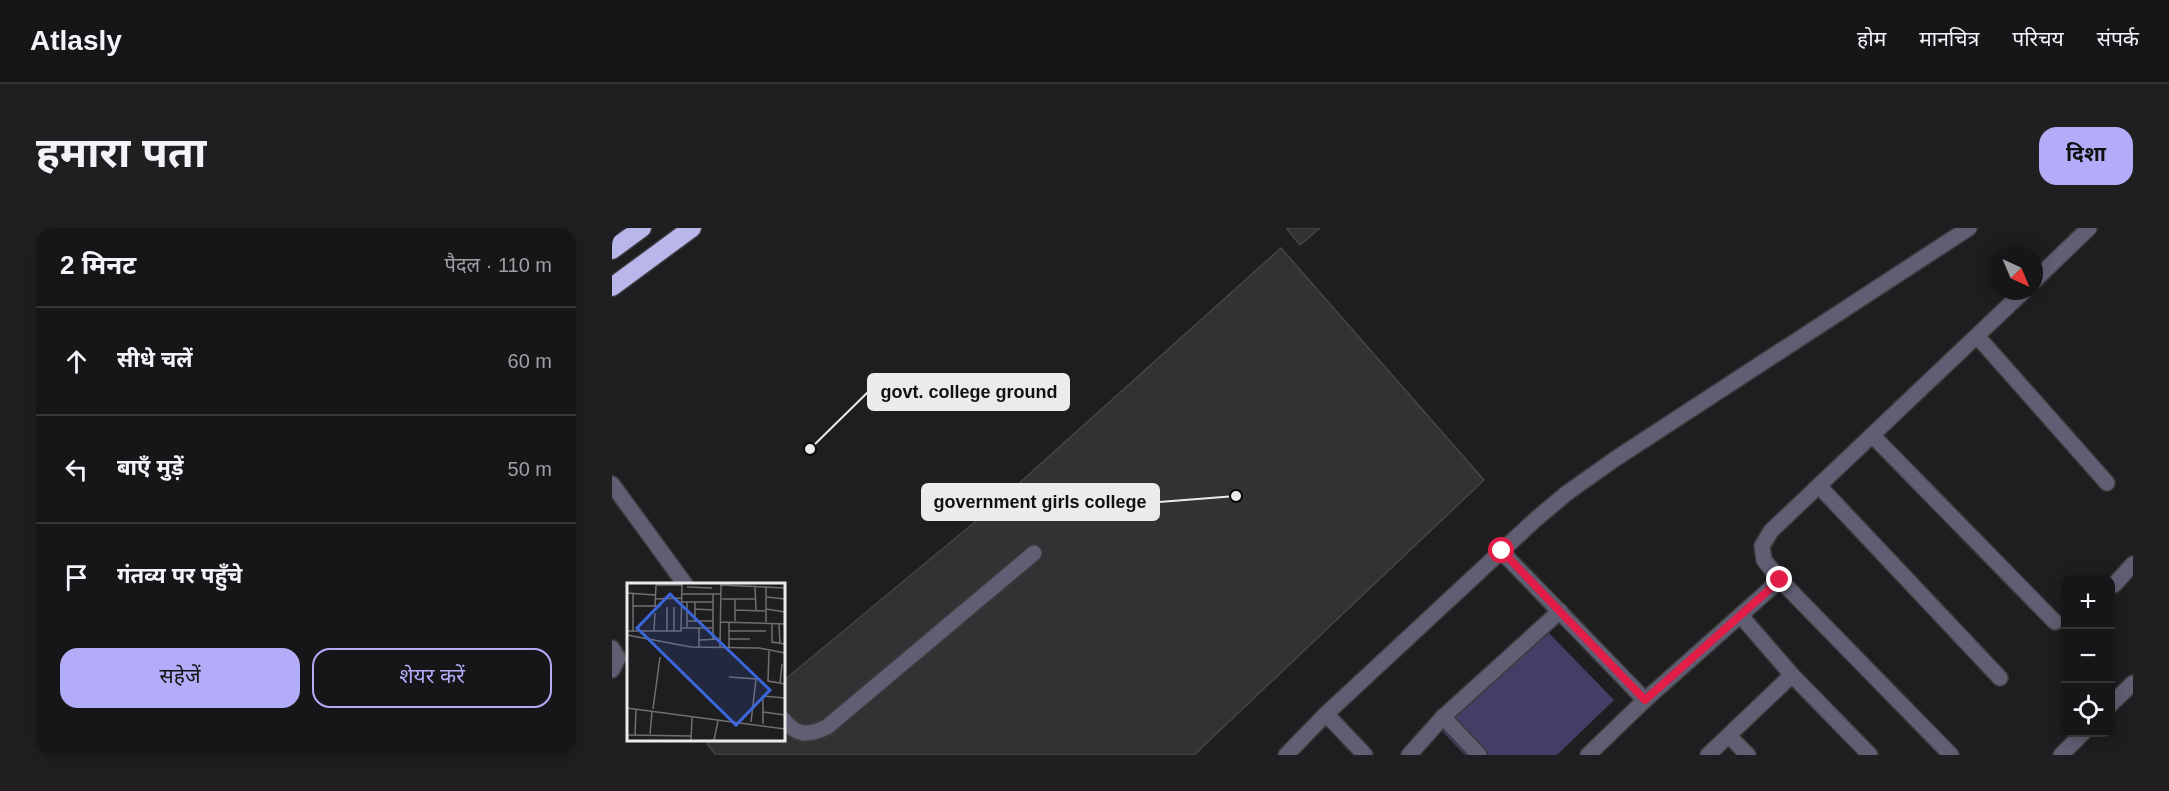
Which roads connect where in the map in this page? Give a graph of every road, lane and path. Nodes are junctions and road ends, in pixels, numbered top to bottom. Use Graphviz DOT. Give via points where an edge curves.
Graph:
graph roads {
  1 [pos="642,228"];
  2 [pos="692,228"];
  3 [pos="1969,228"];
  4 [pos="2089,228"];
  5 [pos="612,250"];
  6 [pos="2043,272"];
  7 [pos="612,287"];
  8 [pos="2015,300"];
  9 [pos="1977,336"];
  10 [pos="1872,435"];
  11 [pos="2107,483"];
  12 [pos="612,484"];
  13 [pos="1819,486"];
  14 [pos="1502,551"];
  15 [pos="1034,553"];
  16 [pos="2133,564"];
  17 [pos="1780,580"];
  18 [pos="684,583"];
  19 [pos="2115,584"];
  20 [pos="1560,611"];
  21 [pos="1741,616"];
  22 [pos="2055,622"];
  23 [pos="612,648"];
  24 [pos="612,670"];
  25 [pos="1792,675"];
  26 [pos="2000,678"];
  27 [pos="2133,683"];
  28 [pos="1645,700"];
  29 [pos="2115,700"];
  30 [pos="1326,714"];
  31 [pos="1443,717"];
  32 [pos="784,720"];
  33 [pos="1729,736"];
  34 [pos="2078,737"];
  35 [pos="1286,755"];
  36 [pos="1365,755"];
  37 [pos="1409,755"];
  38 [pos="1479,755"];
  39 [pos="1588,755"];
  40 [pos="1708,755"];
  41 [pos="1749,755"];
  42 [pos="1870,755"];
  43 [pos="1951,755"];
  44 [pos="2061,755"];
  1 -- 5 [label="highway"];
  2 -- 7 [label="highway"];
  3 -- 14 [label="street" via="1616,459 1567,493"];
  4 -- 6 [label="street"];
  8 -- 9 [label="street"];
  9 -- 10 [label="street"];
  9 -- 11 [label="street"];
  10 -- 13 [label="street"];
  10 -- 22 [label="street"];
  12 -- 18 [label="street"];
  13 -- 17 [label="street" via="1772,531 1762,546 1764,560"];
  13 -- 26 [label="street"];
  14 -- 20 [label="street"];
  14 -- 30 [label="street"];
  15 -- 32 [label="street" via="827,727 802,734"];
  16 -- 19 [label="street"];
  17 -- 21 [label="street"];
  17 -- 43 [label="street"];
  20 -- 28 [label="street"];
  20 -- 31 [label="street"];
  21 -- 25 [label="street"];
  21 -- 28 [label="street"];
  23 -- 24 [label="street" via="618,658"];
  25 -- 33 [label="street"];
  25 -- 42 [label="street"];
  27 -- 29 [label="street"];
  28 -- 39 [label="street"];
  30 -- 35 [label="street"];
  30 -- 36 [label="street"];
  31 -- 37 [label="street"];
  31 -- 38 [label="street"];
  33 -- 40 [label="street"];
  33 -- 41 [label="street"];
  34 -- 44 [label="street"];
}
